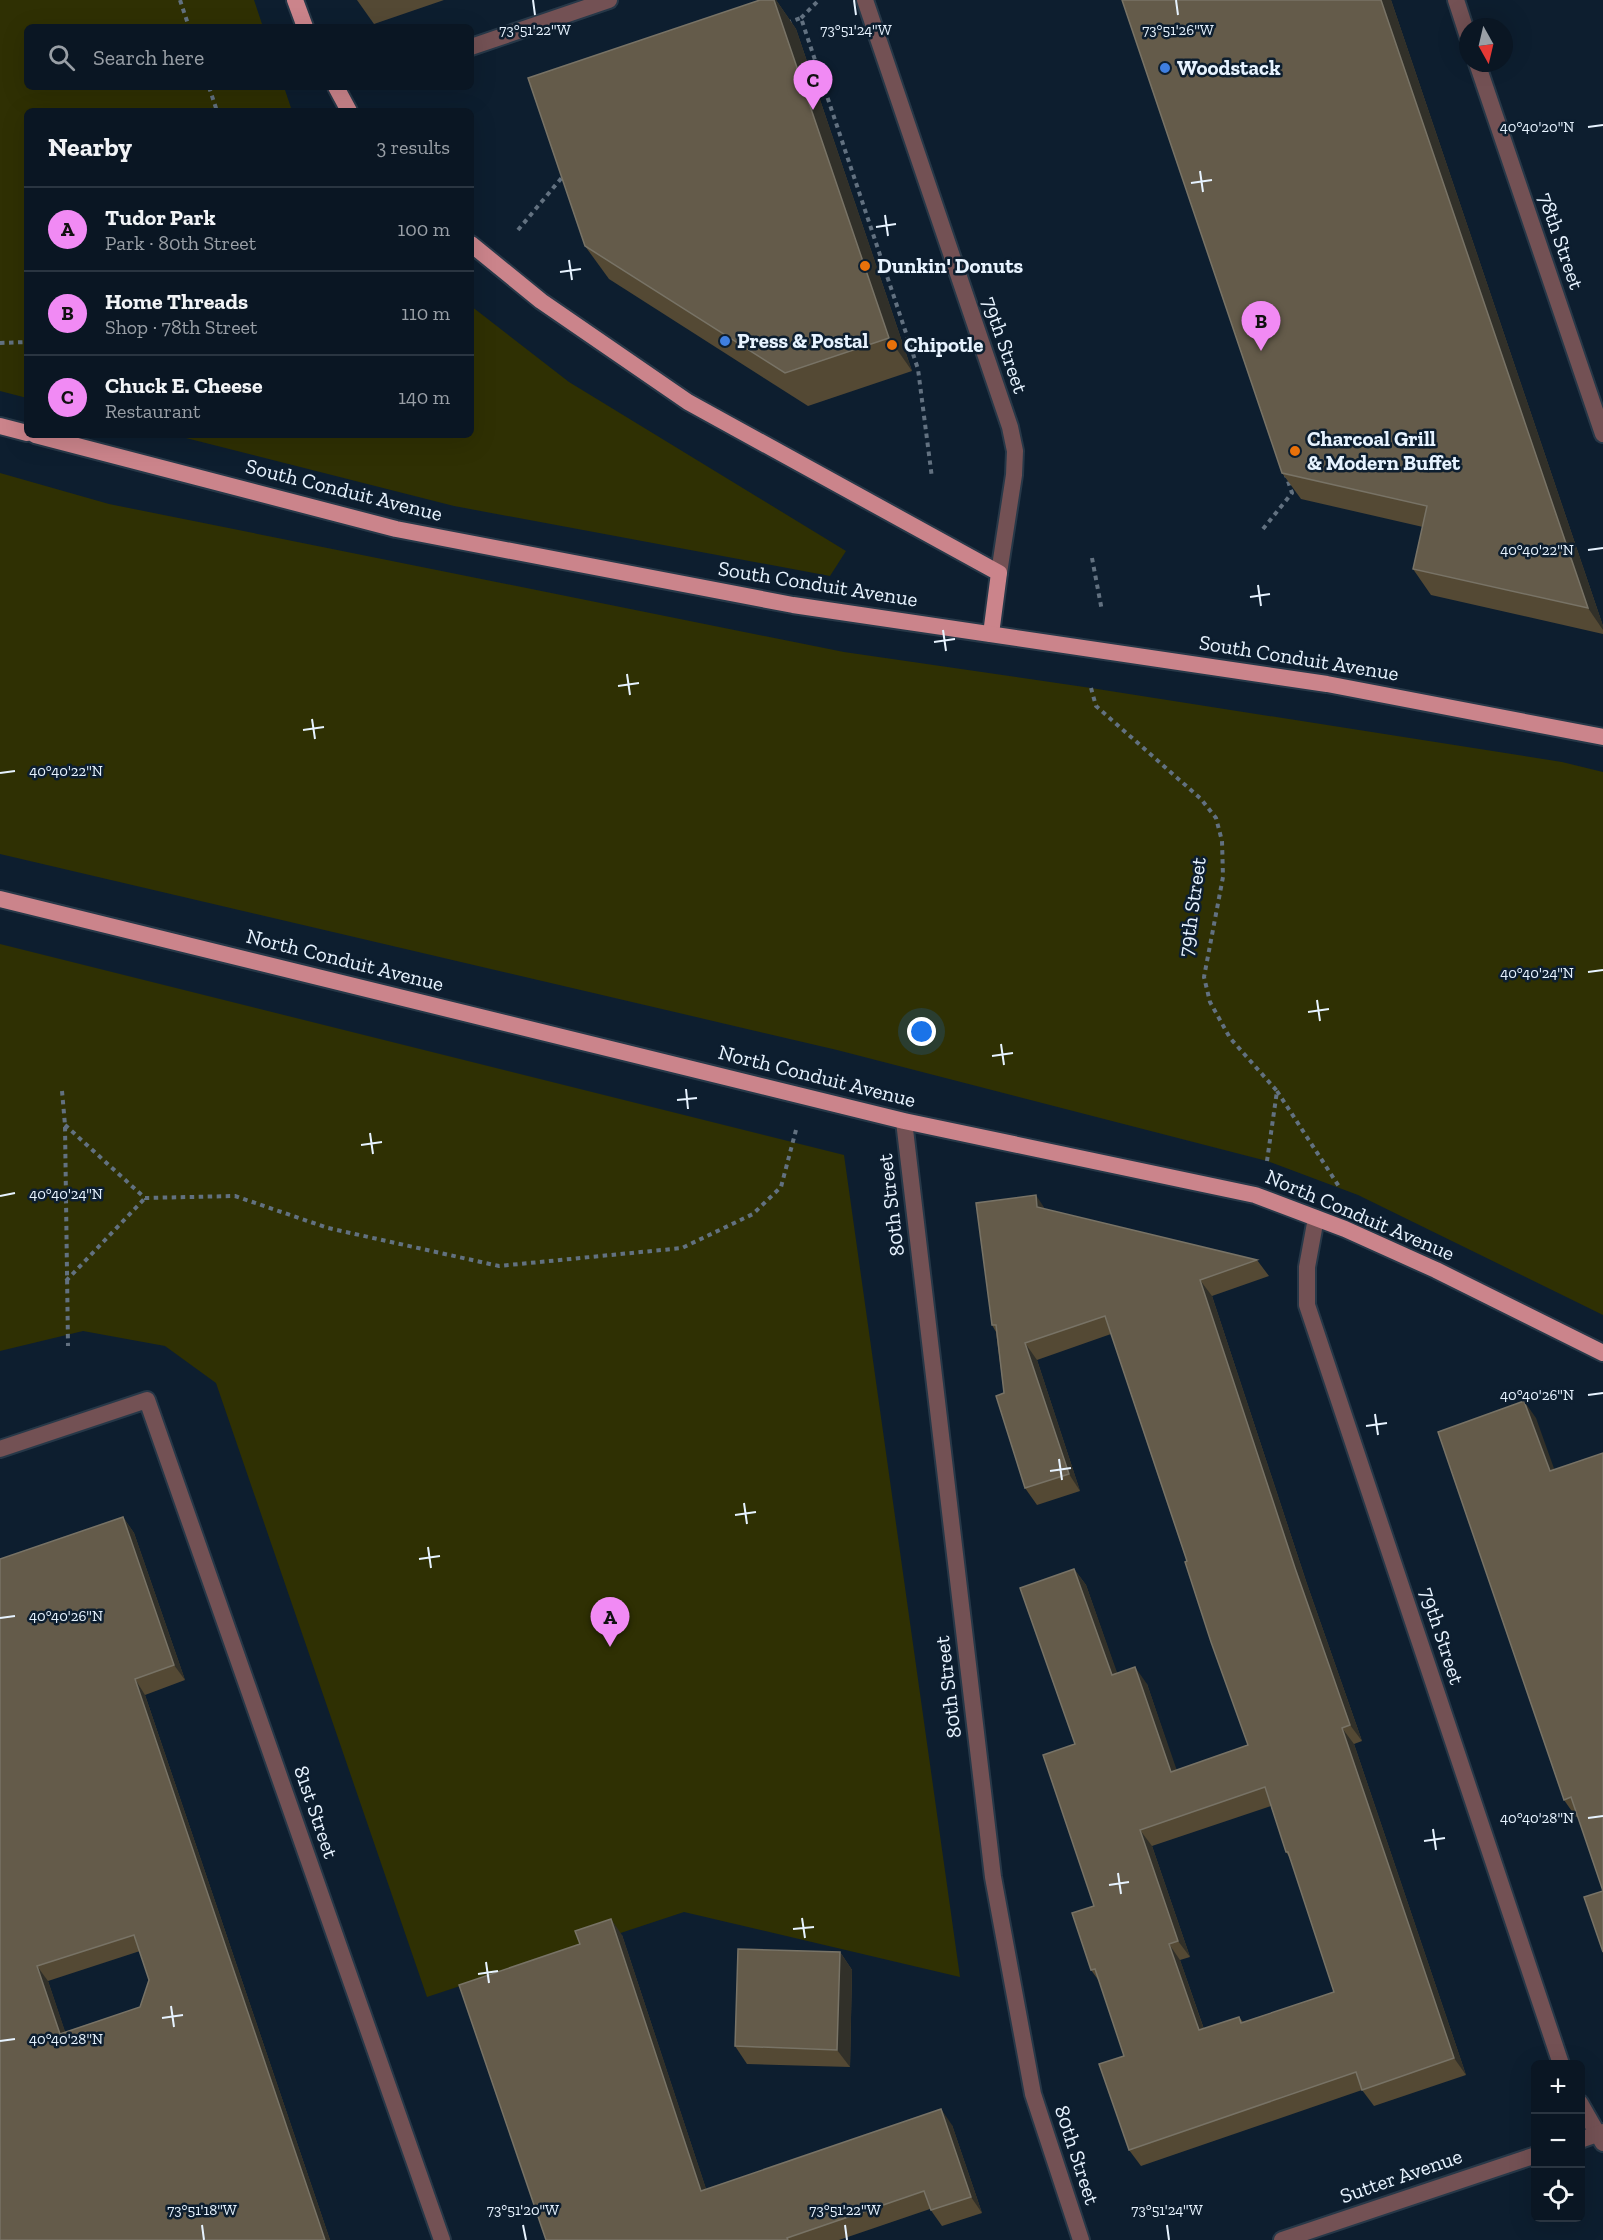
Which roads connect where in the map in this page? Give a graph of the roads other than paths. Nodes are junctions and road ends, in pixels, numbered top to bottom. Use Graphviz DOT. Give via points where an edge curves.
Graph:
graph roads {
  1 [pos="295,0"];
  2 [pos="609,0"];
  3 [pos="865,0"];
  4 [pos="1456,0"];
  5 [pos="1462,18"];
  6 [pos="304,24"];
  7 [pos="474,46"];
  8 [pos="1480,72"];
  9 [pos="343,90"];
  10 [pos="349,108"];
  11 [pos="474,246"];
  12 [pos="0,426"];
  13 [pos="24,432"];
  14 [pos="1603,434"];
  15 [pos="47,438"];
  16 [pos="999,573"];
  17 [pos="991,634"];
  18 [pos="1603,737"];
  19 [pos="0,899"];
  20 [pos="904,1121"];
  21 [pos="1317,1218"];
  22 [pos="1603,1353"];
  23 [pos="0,1449"];
  24 [pos="1560,2060"];
  25 [pos="1585,2110"];
  26 [pos="1601,2136"];
  27 [pos="1585,2139"];
  28 [pos="1531,2157"];
  29 [pos="441,2240"];
  30 [pos="1081,2240"];
  31 [pos="1282,2240"];
  1 -- 6 [label="main road"];
  2 -- 7 [label="street"];
  3 -- 16 [label="street, 79th Street" via="1010,427 1014,475"];
  4 -- 5 [label="street"];
  8 -- 14 [label="street, 78th Street"];
  9 -- 10 [label="main road"];
  11 -- 16 [label="main road" via="541,301 688,402"];
  12 -- 13 [label="main road"];
  15 -- 17 [label="main road, South Conduit Avenue" via="396,529 793,605"];
  16 -- 17 [label="main road"];
  17 -- 18 [label="main road, South Conduit Avenue" via="1327,684"];
  19 -- 20 [label="main road, North Conduit Avenue"];
  20 -- 21 [label="main road, North Conduit Avenue" via="1255,1195"];
  20 -- 30 [label="street, 80th Street" via="993,1877 1033,2094"];
  21 -- 22 [label="main road, North Conduit Avenue" via="1436,1270"];
  21 -- 24 [label="street, 79th Street" via="1307,1266 1307,1305"];
  23 -- 29 [label="street, 81st Street" via="147,1400"];
  25 -- 26 [label="street"];
  26 -- 27 [label="street"];
  28 -- 31 [label="street, Sutter Avenue"];
}
